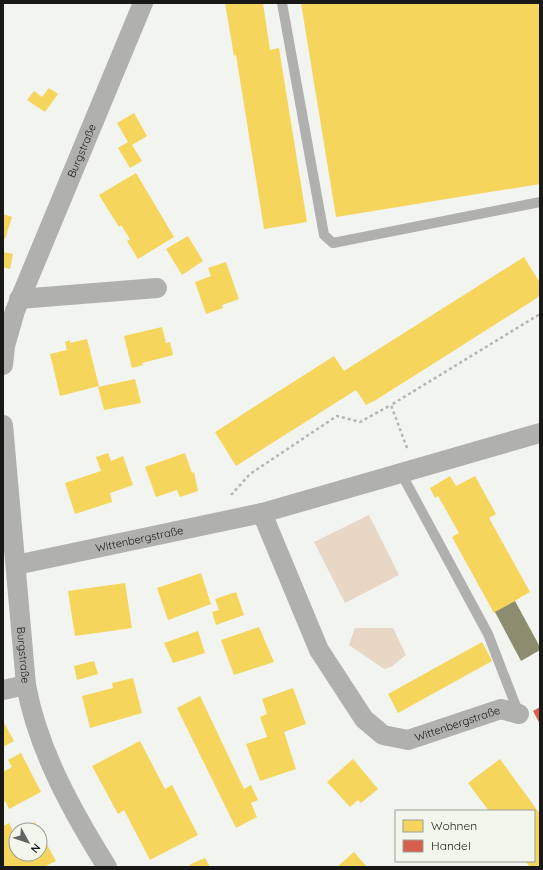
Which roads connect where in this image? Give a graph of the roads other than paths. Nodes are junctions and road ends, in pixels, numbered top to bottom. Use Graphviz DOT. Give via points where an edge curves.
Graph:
graph roads {
  1 [pos="143,3"];
  2 [pos="282,3"];
  3 [pos="540,202"];
  4 [pos="157,288"];
  5 [pos="12,306"];
  6 [pos="4,352"];
  7 [pos="3,425"];
  8 [pos="540,433"];
  9 [pos="408,471"];
  10 [pos="262,513"];
  11 [pos="16,565"];
  12 [pos="26,685"];
  13 [pos="3,690"];
  14 [pos="519,714"];
  15 [pos="107,867"];
  1 -- 5 [label="street, Burgstraße"];
  2 -- 3 [label="lane" via="324,235 333,243"];
  4 -- 5 [label="street"];
  5 -- 6 [label="street, Burgstraße"];
  7 -- 11 [label="street, Burgstraße"];
  8 -- 9 [label="street, Wittenbergstraße"];
  9 -- 10 [label="street, Wittenbergstraße"];
  9 -- 14 [label="lane, Wittenbergstraße" via="488,634"];
  10 -- 11 [label="street, Wittenbergstraße"];
  10 -- 14 [label="street, Wittenbergstraße" via="319,650 364,719 383,734 408,740 501,709"];
  11 -- 12 [label="street, Burgstraße"];
  12 -- 13 [label="street"];
  12 -- 15 [label="street, Burgstraße" via="35,726 53,769"];
}
